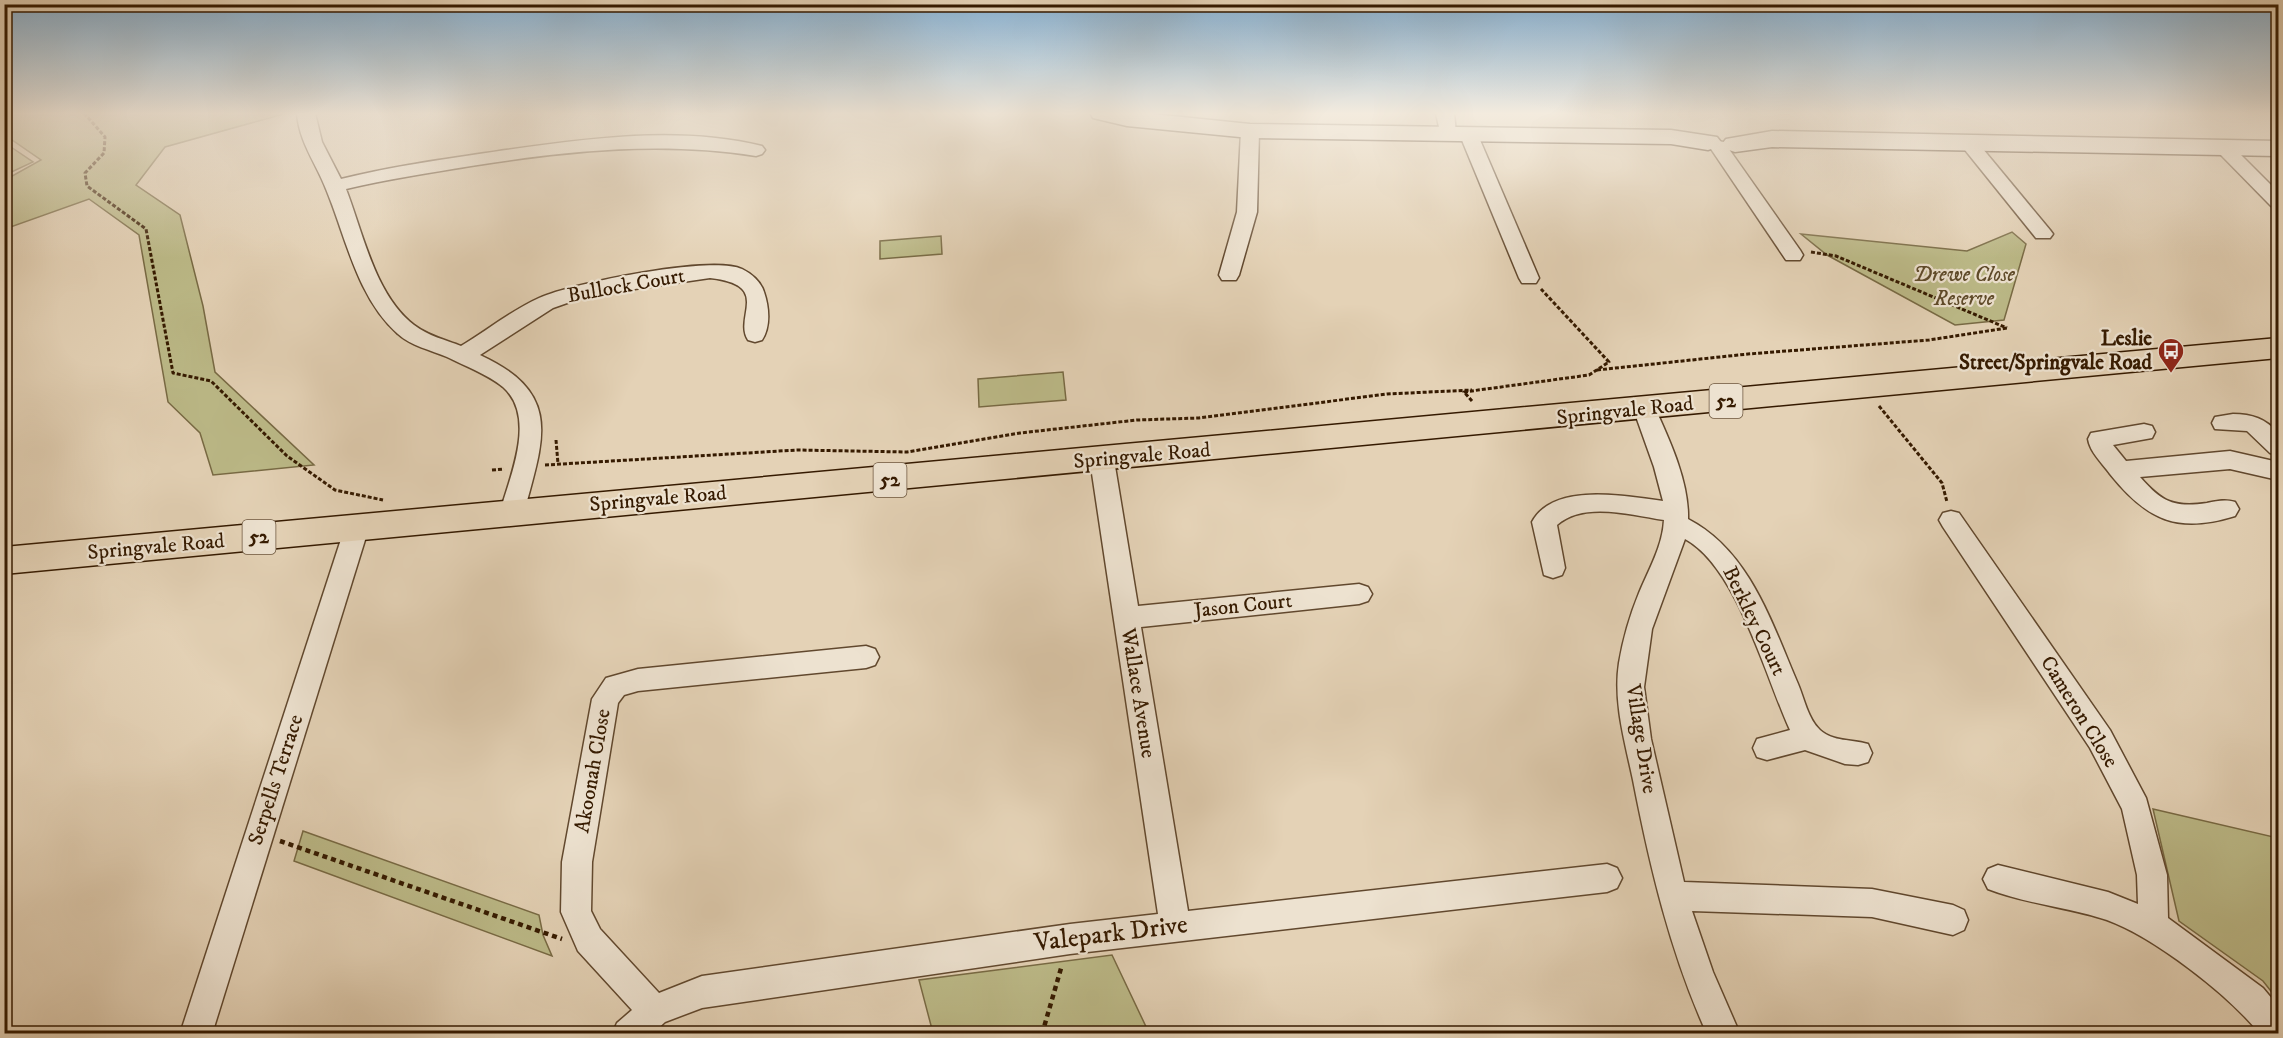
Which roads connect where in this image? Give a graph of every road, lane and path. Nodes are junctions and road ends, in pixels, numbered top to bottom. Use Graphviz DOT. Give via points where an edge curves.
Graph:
graph roads {
  1 [pos="96,161"];
  2 [pos="321,161"];
  3 [pos="466,161"];
  4 [pos="1249,161"];
  5 [pos="1475,161"];
  6 [pos="1734,161"];
  7 [pos="1984,161"];
  8 [pos="2237,161"];
  9 [pos="335,186"];
  10 [pos="2278,202"];
  11 [pos="2043,234"];
  12 [pos="1793,255"];
  13 [pos="1229,275"];
  14 [pos="1529,278"];
  15 [pos="755,335"];
  16 [pos="2278,348"];
  17 [pos="462,356"];
  18 [pos="1597,370"];
  19 [pos="1472,390"];
  20 [pos="1477,402"];
  21 [pos="1879,405"];
  22 [pos="1644,408"];
  23 [pos="2223,423"];
  24 [pos="2144,432"];
  25 [pos="556,440"];
  26 [pos="2278,447"];
  27 [pos="1102,460"];
  28 [pos="558,464"];
  29 [pos="524,467"];
  30 [pos="492,470"];
  31 [pos="2121,470"];
  32 [pos="2278,471"];
  33 [pos="2227,509"];
  34 [pos="512,512"];
  35 [pos="1676,518"];
  36 [pos="1952,520"];
  37 [pos="357,527"];
  38 [pos="4,561"];
  39 [pos="1553,568"];
  40 [pos="1359,594"];
  41 [pos="1127,618"];
  42 [pos="866,657"];
  43 [pos="1808,737"];
  44 [pos="1767,748"];
  45 [pos="1858,753"];
  46 [pos="259,833"];
  47 [pos="1607,878"];
  48 [pos="1998,879"];
  49 [pos="1673,896"];
  50 [pos="1953,920"];
  51 [pos="2153,925"];
  52 [pos="1175,926"];
  53 [pos="1070,939"];
  54 [pos="600,953"];
  55 [pos="654,1011"];
  56 [pos="2278,1030"];
  57 [pos="196,1034"];
  58 [pos="628,1034"];
  59 [pos="1042,1034"];
  60 [pos="1724,1034"];
  1 -- 37 [label="path" via="86,172 87,186 146,229 173,373 211,381 287,456 335,490 384,501"];
  2 -- 9 [label="street"];
  3 -- 9 [label="street" via="374,175"];
  4 -- 13 [label="street" via="1247,212"];
  5 -- 14 [label="street"];
  6 -- 12 [label="street"];
  7 -- 11 [label="street"];
  8 -- 10 [label="street"];
  9 -- 17 [label="street" via="376,292 404,329"];
  12 -- 18 [label="path" via="1817,252 1836,256 2007,328 1960,338 1883,346 1797,350"];
  14 -- 18 [label="path" via="1609,362"];
  15 -- 17 [label="street, Bullock Court" via="759,307 752,286 735,274 710,271 584,290 546,303"];
  16 -- 22 [label="main road, Springvale Road / 52"];
  17 -- 29 [label="street" via="511,383 524,397 531,423"];
  18 -- 19 [label="path" via="1589,375"];
  19 -- 20 [label="path" via="1464,392 1468,399"];
  19 -- 28 [label="path" via="1387,394 1199,418 1137,420 1020,433 907,452 797,450"];
  21 -- 36 [label="path" via="1942,483"];
  22 -- 27 [label="main road, Springvale Road / 52"];
  22 -- 35 [label="street, Village Drive" via="1665,465"];
  23 -- 26 [label="street" via="2253,423"];
  24 -- 31 [label="street" via="2099,439"];
  25 -- 28 [label="path"];
  27 -- 34 [label="main road, Springvale Road / 52"];
  27 -- 41 [label="street, Wallace Avenue"];
  28 -- 29 [label="path"];
  29 -- 30 [label="path"];
  29 -- 34 [label="street"];
  31 -- 32 [label="street" via="2230,460"];
  31 -- 33 [label="street" via="2160,510 2177,515"];
  34 -- 37 [label="main road, Springvale Road / 52"];
  35 -- 39 [label="street" via="1610,504 1562,508 1544,522"];
  35 -- 43 [label="street, Berkley Court" via="1710,544 1734,572"];
  35 -- 49 [label="street, Village Drive" via="1668,555 1648,603 1631,675 1641,752"];
  36 -- 51 [label="street, Cameron Close" via="2100,739 2136,807 2152,875"];
  37 -- 38 [label="main road, Springvale Road / 52"];
  37 -- 46 [label="street, Serpells Terrace"];
  40 -- 41 [label="street, Jason Court"];
  41 -- 52 [label="street, Wallace Avenue"];
  42 -- 54 [label="street, Akoonah Close" via="638,680 615,686 605,699 575,892 576,912"];
  43 -- 44 [label="street"];
  43 -- 45 [label="street" via="1842,754"];
  46 -- 54 [label="path"];
  46 -- 57 [label="street, Serpells Terrace"];
  47 -- 52 [label="street, Valepark Drive"];
  48 -- 51 [label="street" via="2108,906"];
  49 -- 50 [label="street" via="1872,903"];
  49 -- 60 [label="street, Village Drive" via="1679,923"];
  51 -- 56 [label="street" via="2252,999"];
  52 -- 53 [label="street, Valepark Drive"];
  53 -- 55 [label="street, Valepark Drive" via="702,992"];
  53 -- 59 [label="path"];
  54 -- 55 [label="street, Akoonah Close"];
  55 -- 58 [label="street, Valepark Drive"];
}
